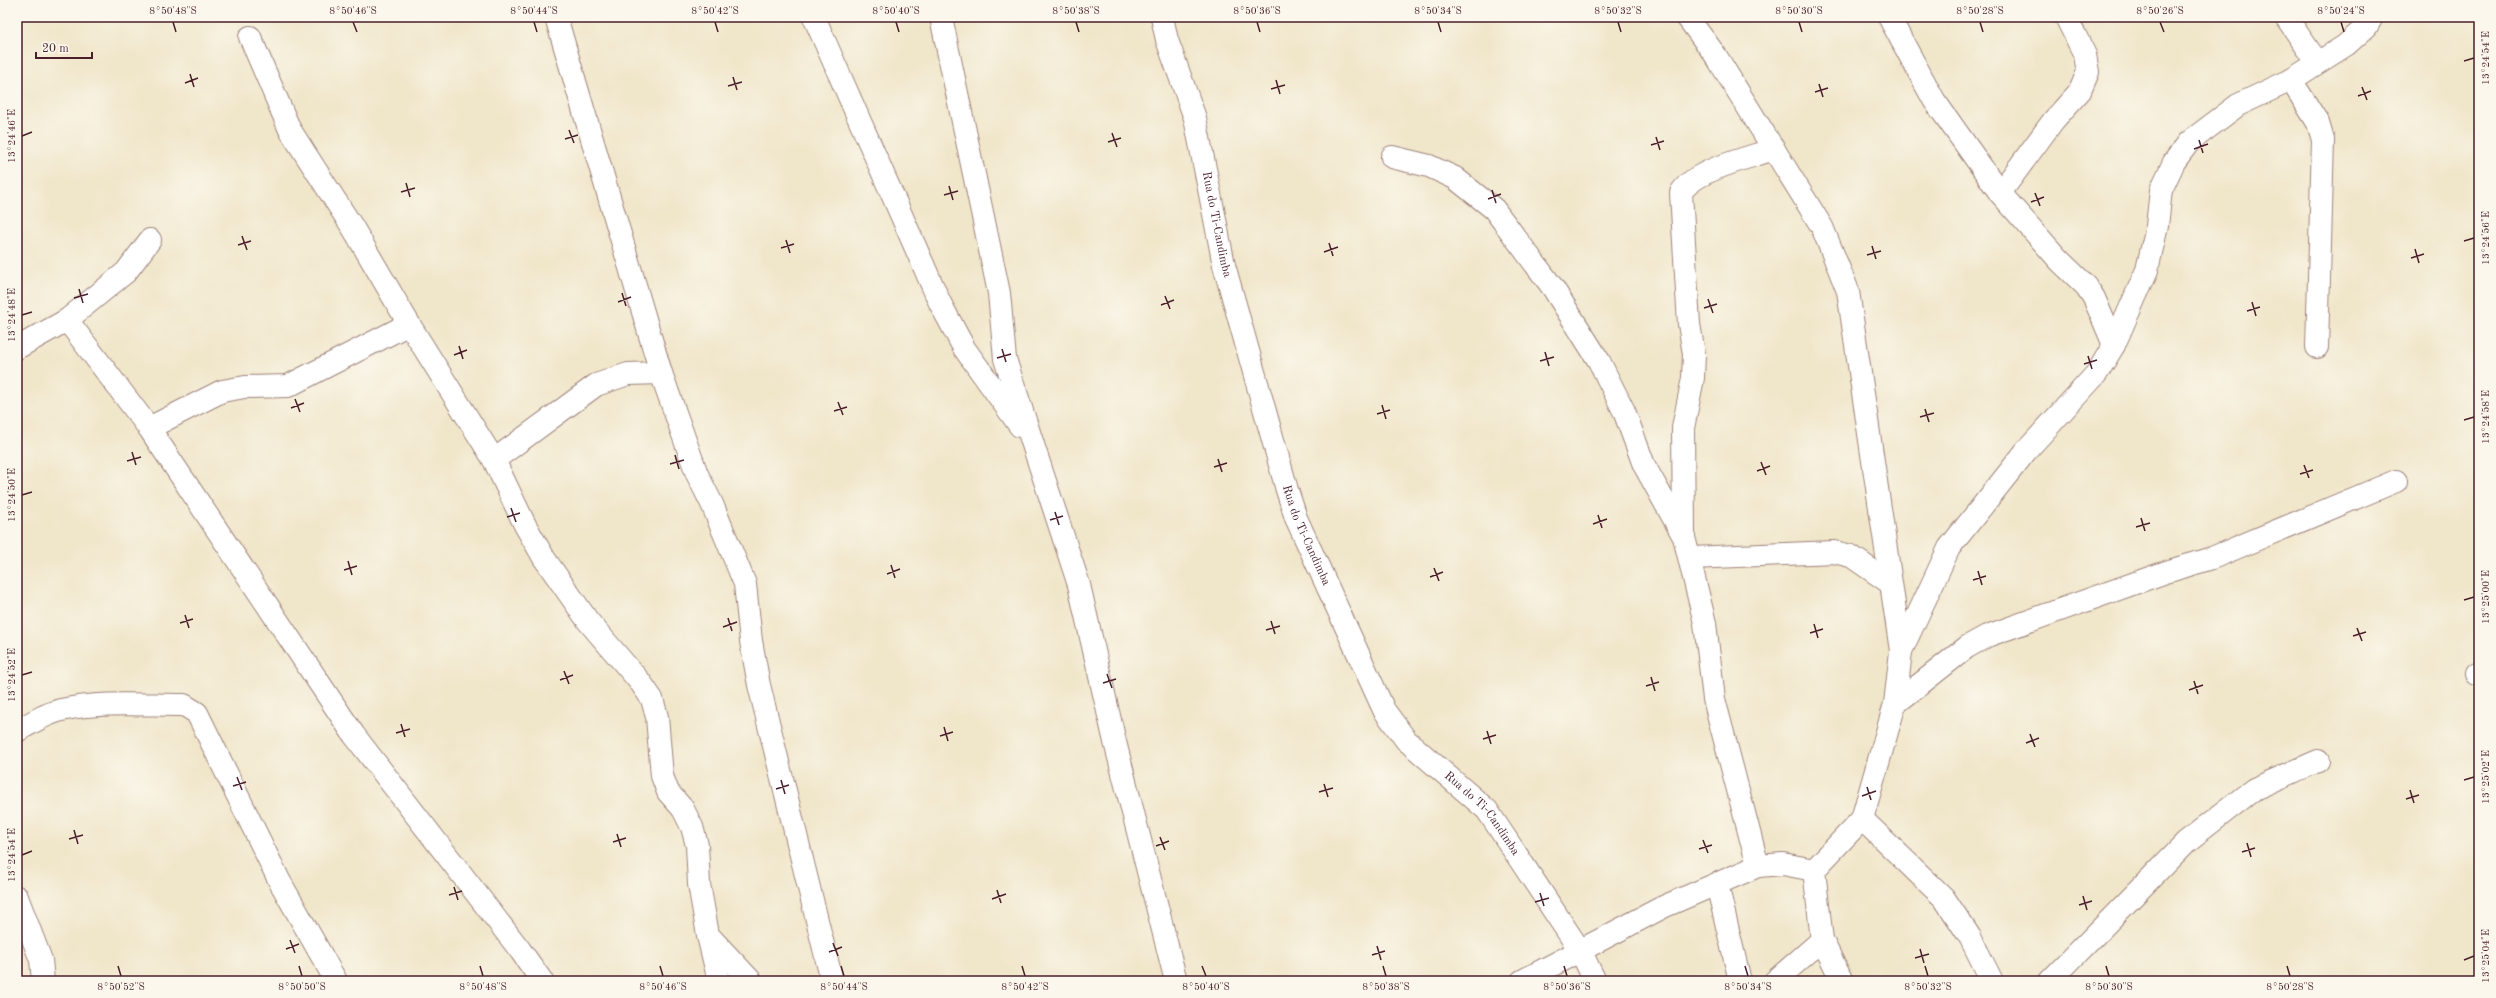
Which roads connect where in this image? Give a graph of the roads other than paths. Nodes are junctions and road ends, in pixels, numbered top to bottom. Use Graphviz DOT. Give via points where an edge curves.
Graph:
graph roads {
  1 [pos="556,17"];
  2 [pos="814,17"];
  3 [pos="1162,17"];
  4 [pos="1686,17"];
  5 [pos="1889,17"];
  6 [pos="2066,17"];
  7 [pos="2286,17"];
  8 [pos="2372,17"];
  9 [pos="947,19"];
  10 [pos="250,38"];
  11 [pos="2317,62"];
  12 [pos="2291,80"];
  13 [pos="1774,149"];
  14 [pos="1392,156"];
  15 [pos="2000,193"];
  16 [pos="150,240"];
  17 [pos="68,320"];
  18 [pos="409,324"];
  19 [pos="2114,345"];
  20 [pos="17,347"];
  21 [pos="2317,347"];
  22 [pos="661,373"];
  23 [pos="149,428"];
  24 [pos="1030,440"];
  25 [pos="494,460"];
  26 [pos="2396,481"];
  27 [pos="1684,537"];
  28 [pos="1691,558"];
  29 [pos="1890,583"];
  30 [pos="1901,651"];
  31 [pos="1895,704"];
  32 [pos="17,731"];
  33 [pos="2318,761"];
  34 [pos="1862,819"];
  35 [pos="1758,866"];
  36 [pos="1814,870"];
  37 [pos="1717,884"];
  38 [pos="17,897"];
  39 [pos="708,935"];
  40 [pos="1822,940"];
  41 [pos="1581,952"];
  42 [pos="42,981"];
  43 [pos="336,981"];
  44 [pos="542,981"];
  45 [pos="719,981"];
  46 [pos="751,981"];
  47 [pos="832,981"];
  48 [pos="1176,981"];
  49 [pos="1522,981"];
  50 [pos="1595,981"];
  51 [pos="1740,981"];
  52 [pos="1776,981"];
  53 [pos="1842,981"];
  54 [pos="1992,981"];
  55 [pos="2050,981"];
  1 -- 22 [label="street"];
  2 -- 24 [label="street" via="952,329"];
  3 -- 41 [label="street, Rua do Ti-Candimba" via="1167,40 1195,118 1224,265 1287,490 1315,561 1384,710 1406,740 1487,810"];
  4 -- 13 [label="street" via="1696,26"];
  5 -- 15 [label="street" via="1934,100"];
  6 -- 15 [label="street" via="2085,55 2088,72 2080,91 2053,121"];
  7 -- 11 [label="street"];
  8 -- 11 [label="street" via="2367,26 2346,45"];
  9 -- 24 [label="street" via="999,293 1006,359"];
  10 -- 18 [label="street" via="290,130 353,228"];
  11 -- 12 [label="street"];
  12 -- 19 [label="street" via="2238,105 2190,142 2174,162 2161,190 2157,226 2147,270"];
  12 -- 21 [label="street" via="2318,123 2323,140"];
  13 -- 27 [label="street" via="1697,177 1685,185 1681,193 1689,324 1694,354 1694,378 1683,428"];
  13 -- 29 [label="street" via="1822,227 1848,291 1862,374"];
  14 -- 27 [label="street" via="1429,166 1455,178 1494,209 1517,238 1599,361 1624,411 1644,465"];
  15 -- 19 [label="street" via="2059,260 2086,286 2094,298"];
  16 -- 17 [label="street" via="126,272"];
  17 -- 20 [label="street"];
  17 -- 23 [label="street"];
  18 -- 23 [label="street" via="288,386 245,387 222,391"];
  18 -- 25 [label="street"];
  19 -- 30 [label="street" via="2097,373 2026,451 1949,548"];
  22 -- 25 [label="street" via="628,374 596,384"];
  22 -- 47 [label="street" via="697,474 745,584 759,685"];
  23 -- 44 [label="street" via="354,735"];
  24 -- 48 [label="street" via="1079,585 1115,742"];
  25 -- 39 [label="street" via="544,558 588,621 652,699 657,717 662,776 668,792 683,809 697,845 699,884"];
  26 -- 31 [label="street" via="2212,558 2151,577 1987,636 1967,647"];
  27 -- 28 [label="street"];
  28 -- 29 [label="street" via="1834,552 1851,556"];
  28 -- 35 [label="street" via="1705,623 1714,699"];
  29 -- 30 [label="street"];
  30 -- 31 [label="street"];
  31 -- 34 [label="street"];
  32 -- 43 [label="street" via="42,716 90,705 184,705 196,713 280,882"];
  33 -- 55 [label="street" via="2254,789 2186,842"];
  34 -- 36 [label="street"];
  34 -- 54 [label="street" via="1944,898 1970,937"];
  35 -- 36 [label="street" via="1783,864"];
  35 -- 37 [label="street"];
  36 -- 40 [label="street"];
  37 -- 41 [label="street" via="1663,907"];
  37 -- 51 [label="street"];
  38 -- 42 [label="street" via="41,960"];
  39 -- 45 [label="street"];
  39 -- 46 [label="street"];
  40 -- 52 [label="street"];
  40 -- 53 [label="street"];
  41 -- 49 [label="street"];
  41 -- 50 [label="street, Rua do Ti-Candimba"];
}
